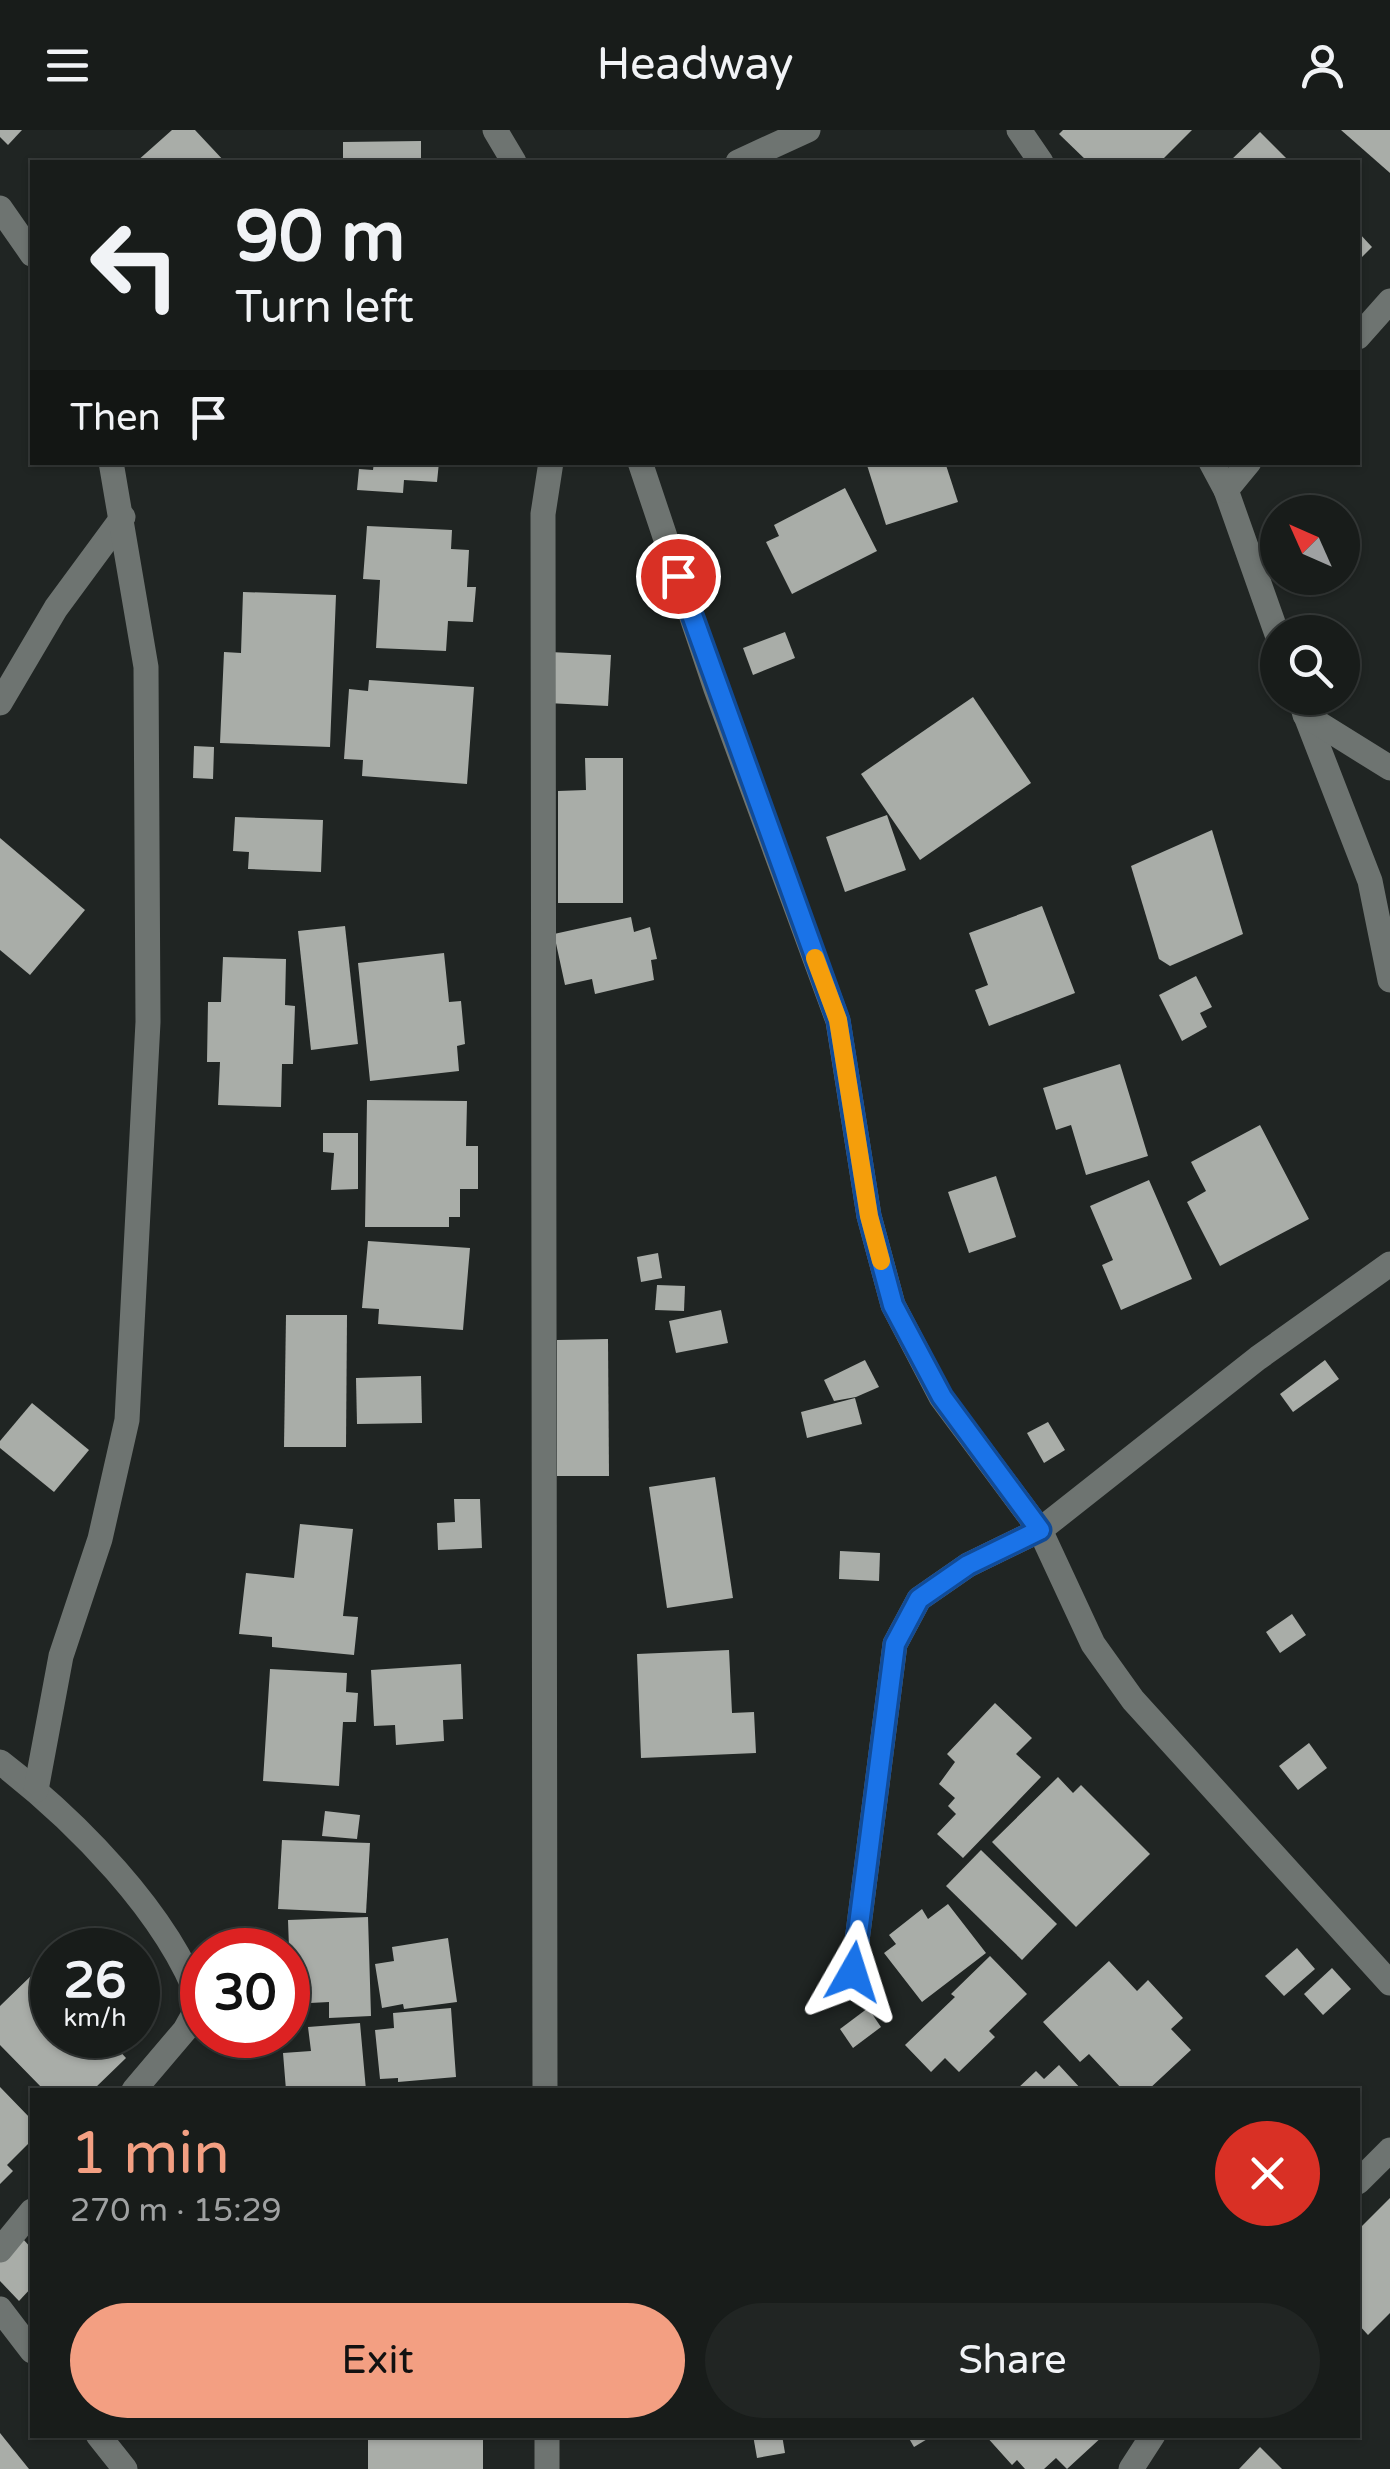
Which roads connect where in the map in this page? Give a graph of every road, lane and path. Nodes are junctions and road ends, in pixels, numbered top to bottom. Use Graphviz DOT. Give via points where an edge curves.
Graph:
graph roads {
  1 [pos="495,130"];
  2 [pos="808,130"];
  3 [pos="1019,130"];
  4 [pos="513,160"];
  5 [pos="742,160"];
  6 [pos="1040,160"];
  7 [pos="0,208"];
  8 [pos="30,251"];
  9 [pos="1390,301"];
  10 [pos="1360,334"];
  11 [pos="112,465"];
  12 [pos="551,465"];
  13 [pos="641,465"];
  14 [pos="1214,465"];
  15 [pos="1247,465"];
  16 [pos="1226,490"];
  17 [pos="122,517"];
  18 [pos="1270,615"];
  19 [pos="0,703"];
  20 [pos="1306,715"];
  21 [pos="1315,715"];
  22 [pos="1390,768"];
  23 [pos="1380,874"];
  24 [pos="1390,980"];
  25 [pos="1390,1264"];
  26 [pos="1040,1530"];
  27 [pos="0,1762"];
  28 [pos="36,1790"];
  29 [pos="853,1972"];
  30 [pos="1390,1984"];
  31 [pos="136,2088"];
  32 [pos="545,2088"];
  33 [pos="1390,2150"];
  34 [pos="1360,2180"];
  35 [pos="30,2214"];
  36 [pos="0,2250"];
  37 [pos="0,2309"];
  38 [pos="30,2347"];
  39 [pos="100,2438"];
  40 [pos="547,2438"];
  41 [pos="1151,2438"];
  42 [pos="124,2469"];
  43 [pos="547,2469"];
  44 [pos="1131,2469"];
  1 -- 4 [label="street"];
  2 -- 5 [label="street"];
  3 -- 6 [label="street"];
  7 -- 8 [label="street"];
  9 -- 10 [label="street"];
  11 -- 17 [label="street"];
  12 -- 32 [label="street" via="543,514"];
  13 -- 26 [label="street" via="838,1020 869,1216 893,1305 942,1397"];
  14 -- 16 [label="street"];
  15 -- 16 [label="street"];
  16 -- 18 [label="street"];
  17 -- 19 [label="street" via="56,608"];
  17 -- 28 [label="street" via="146,666 148,1022 127,1420 100,1539 62,1656"];
  20 -- 23 [label="street"];
  21 -- 22 [label="street"];
  23 -- 24 [label="street"];
  25 -- 26 [label="street" via="1258,1358"];
  26 -- 29 [label="street" via="968,1565 919,1599 895,1644"];
  26 -- 30 [label="street" via="1094,1644 1133,1700"];
  27 -- 28 [label="street"];
  28 -- 31 [label="street" via="134,1891 189,1972 200,2003"];
  33 -- 34 [label="street"];
  35 -- 36 [label="street"];
  37 -- 38 [label="street"];
  39 -- 42 [label="street"];
  40 -- 43 [label="street"];
  41 -- 44 [label="street"];
}
